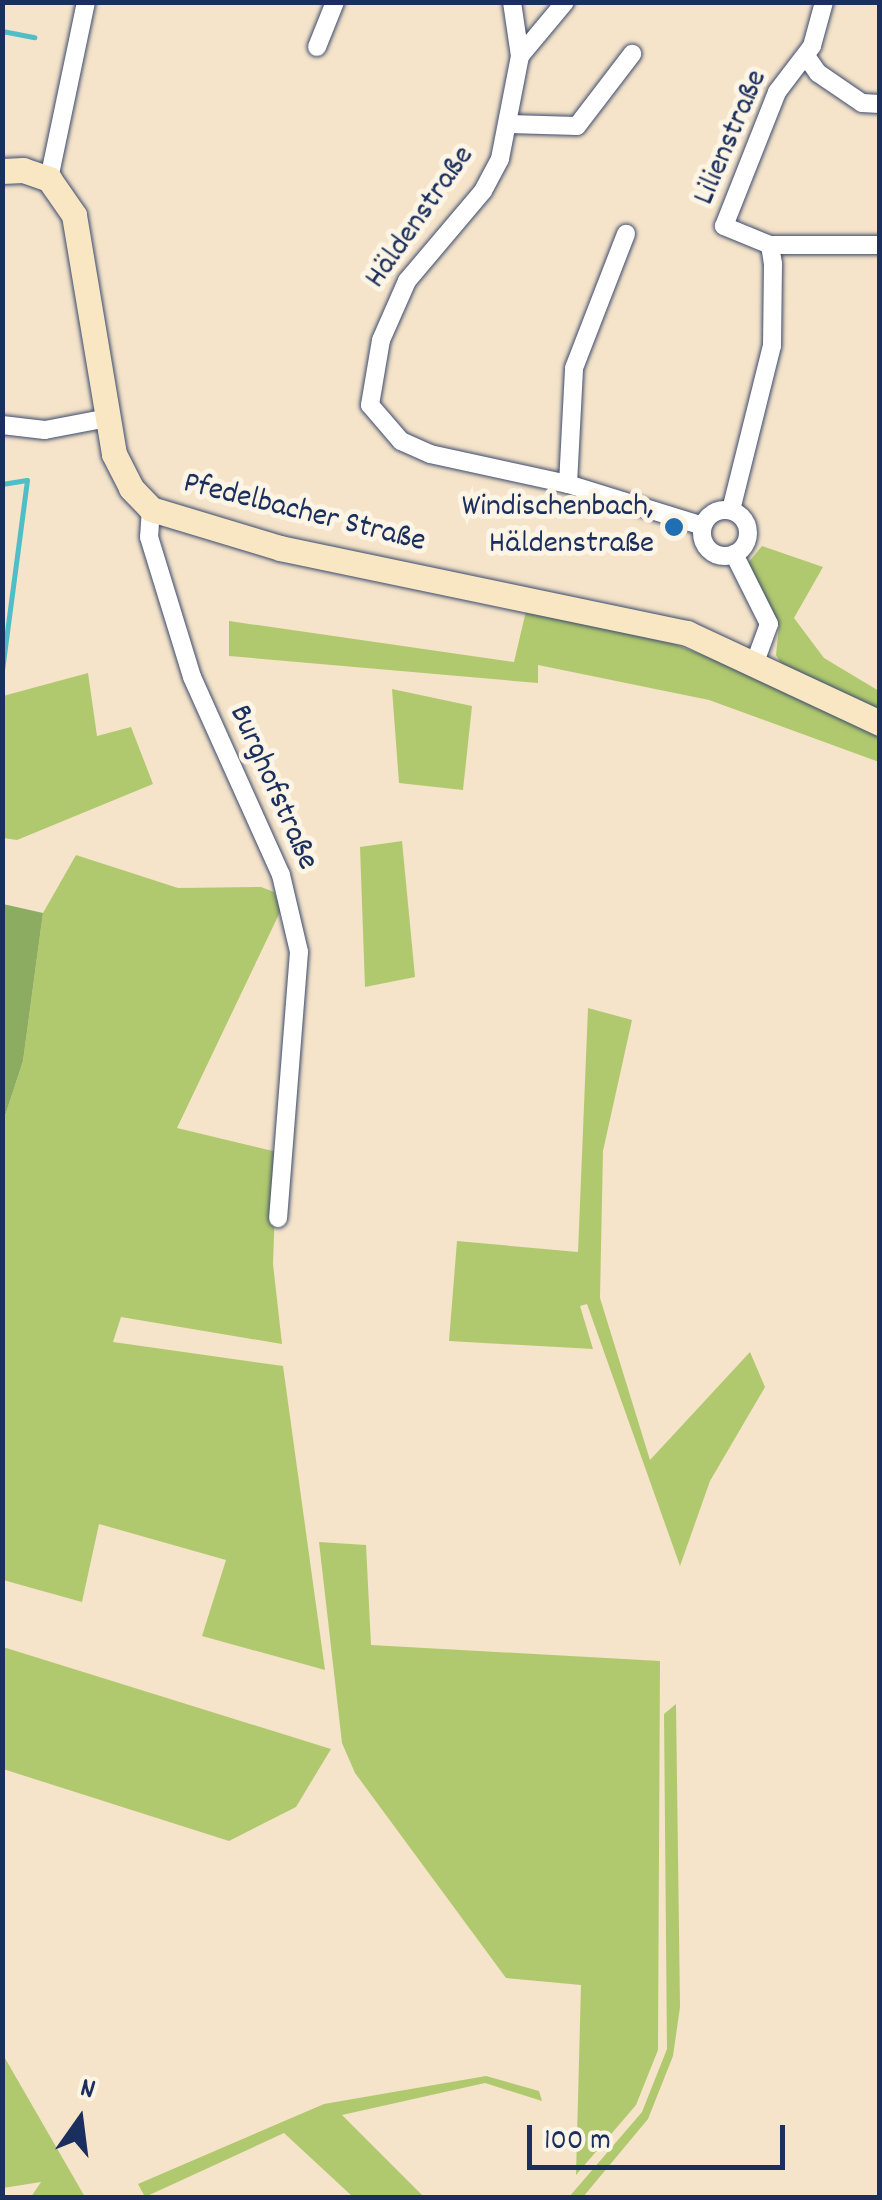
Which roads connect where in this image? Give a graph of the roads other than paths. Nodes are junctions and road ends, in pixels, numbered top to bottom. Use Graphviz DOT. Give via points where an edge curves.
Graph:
graph roads {
  1 [pos="86,2"];
  2 [pos="335,2"];
  3 [pos="512,2"];
  4 [pos="565,2"];
  5 [pos="824,2"];
  6 [pos="317,47"];
  7 [pos="632,54"];
  8 [pos="520,56"];
  9 [pos="806,56"];
  10 [pos="880,104"];
  11 [pos="509,124"];
  12 [pos="2,172"];
  13 [pos="49,180"];
  14 [pos="626,234"];
  15 [pos="770,245"];
  16 [pos="880,245"];
  17 [pos="108,418"];
  18 [pos="2,425"];
  19 [pos="568,484"];
  20 [pos="151,509"];
  21 [pos="730,510"];
  22 [pos="702,526"];
  23 [pos="734,554"];
  24 [pos="756,662"];
  25 [pos="880,724"];
  26 [pos="278,1218"];
  1 -- 13 [label="street"];
  2 -- 6 [label="street"];
  3 -- 8 [label="street, Häldenstraße"];
  4 -- 8 [label="street"];
  5 -- 9 [label="street, Lilienstraße"];
  7 -- 11 [label="street" via="577,126 534,130"];
  8 -- 11 [label="street, Häldenstraße"];
  9 -- 10 [label="street" via="818,73 862,103"];
  9 -- 15 [label="street, Lilienstraße" via="777,92 724,226"];
  11 -- 19 [label="street, Häldenstraße" via="484,191 407,281 392,311 370,380 370,405 400,441 430,454"];
  12 -- 13 [label="street" via="23,170"];
  13 -- 17 [label="street, Pfedelbacher Straße" via="74,215"];
  14 -- 19 [label="street" via="574,368"];
  15 -- 16 [label="street"];
  15 -- 21 [label="street" via="772,346"];
  17 -- 18 [label="street" via="45,430"];
  17 -- 20 [label="street, Pfedelbacher Straße" via="114,454 130,488"];
  19 -- 22 [label="street, Häldenstraße"];
  20 -- 24 [label="street, Pfedelbacher Straße" via="280,548 618,615 687,633"];
  20 -- 26 [label="street, Burghofstraße" via="148,537 192,678 268,841 299,952"];
  21 -- 22 [label="street" via="713,512"];
  21 -- 23 [label="street" via="748,529"];
  22 -- 23 [label="street" via="710,550"];
  23 -- 24 [label="street" via="769,624"];
  24 -- 25 [label="street, Pfedelbacher Straße"];
}
